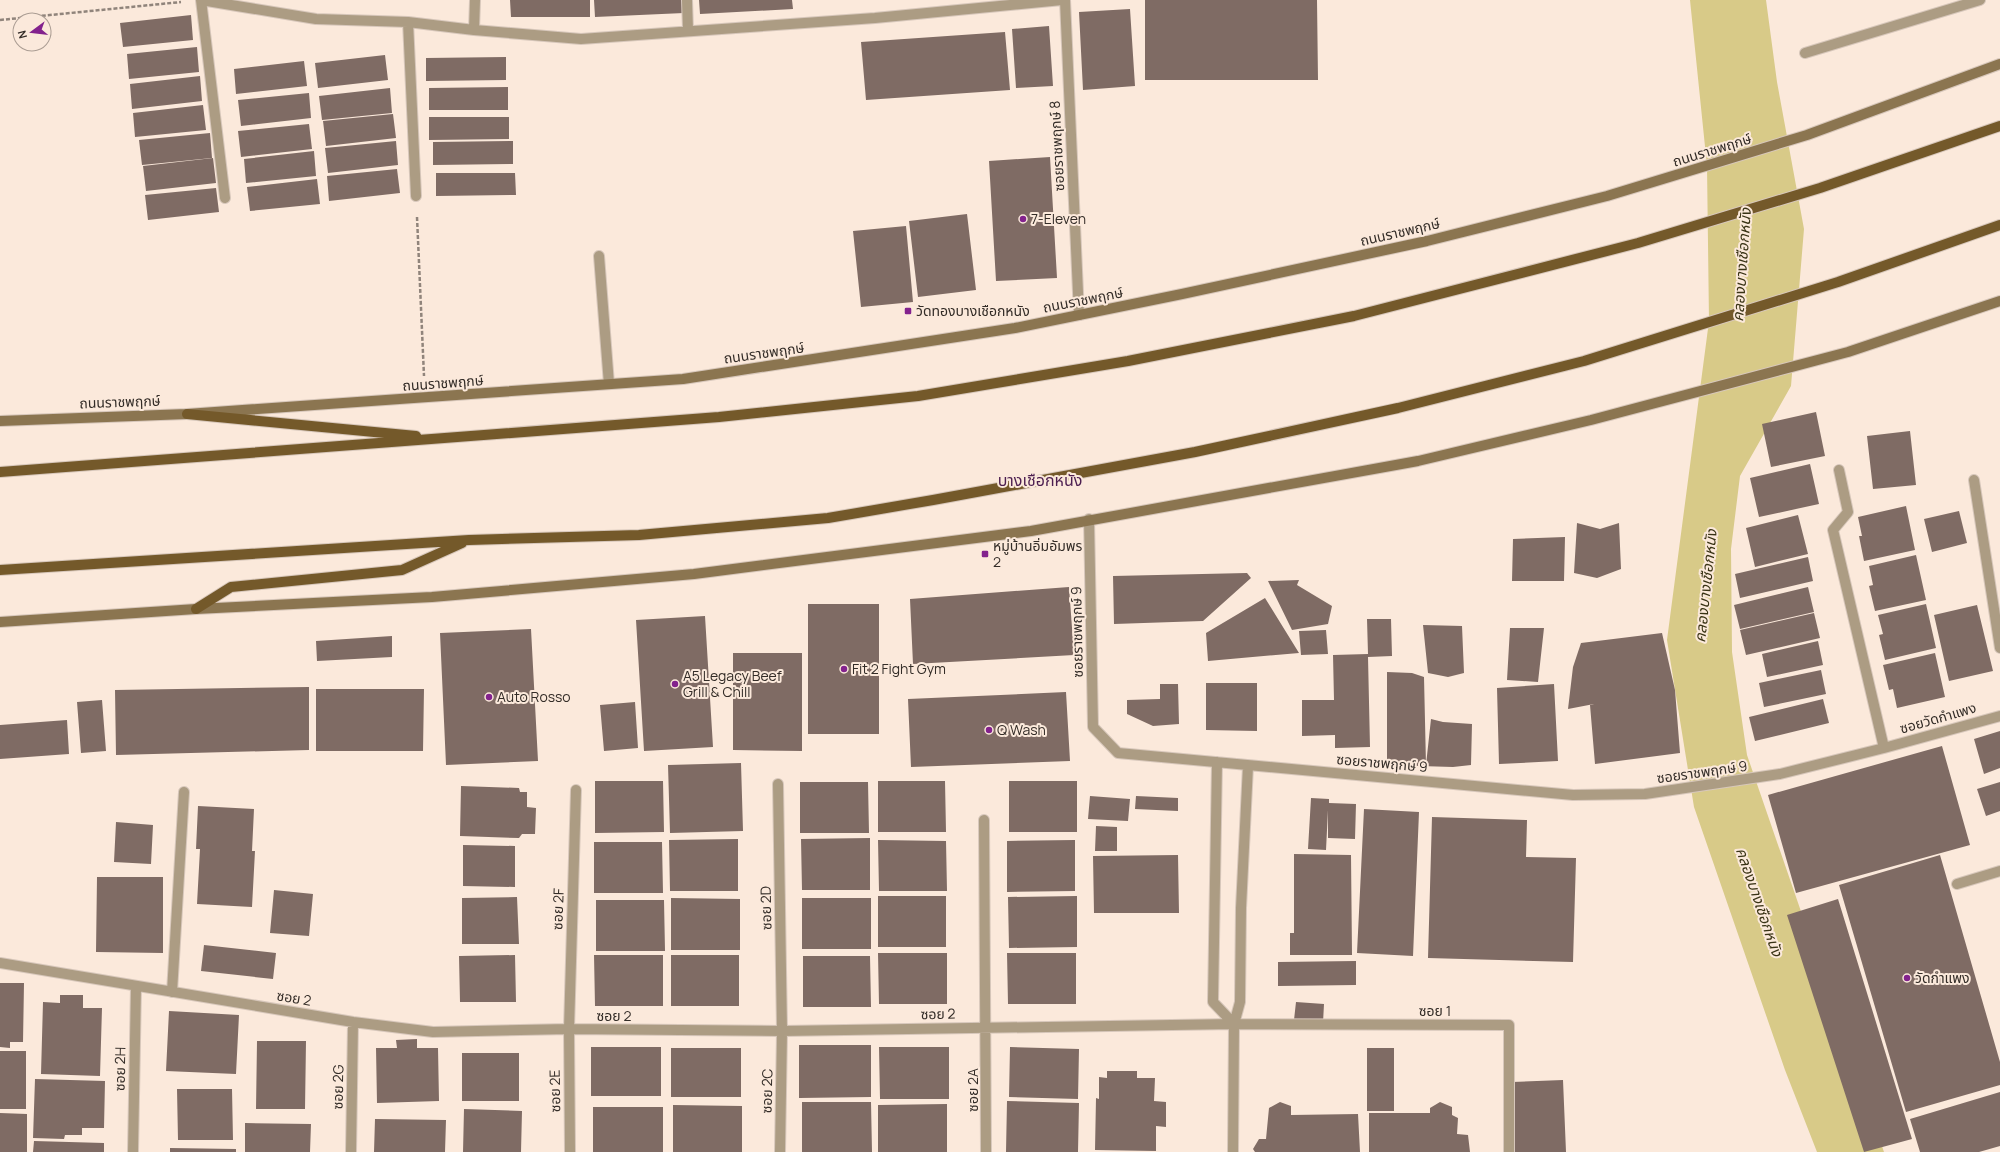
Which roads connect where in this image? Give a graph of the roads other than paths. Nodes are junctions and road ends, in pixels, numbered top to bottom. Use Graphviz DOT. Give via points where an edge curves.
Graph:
graph roads {
  1 [pos="201,0"];
  2 [pos="475,0"];
  3 [pos="687,0"];
  4 [pos="1063,0"];
  5 [pos="1980,0"];
  6 [pos="408,22"];
  7 [pos="474,30"];
  8 [pos="688,30"];
  9 [pos="1805,53"];
  10 [pos="2000,64"];
  11 [pos="2000,126"];
  12 [pos="416,196"];
  13 [pos="225,198"];
  14 [pos="2000,225"];
  15 [pos="599,256"];
  16 [pos="2000,301"];
  17 [pos="1079,316"];
  18 [pos="609,384"];
  19 [pos="187,414"];
  20 [pos="0,421"];
  21 [pos="444,439"];
  22 [pos="1839,470"];
  23 [pos="0,472"];
  24 [pos="1974,480"];
  25 [pos="1089,519"];
  26 [pos="469,540"];
  27 [pos="0,570"];
  28 [pos="196,609"];
  29 [pos="0,622"];
  30 [pos="2000,648"];
  31 [pos="2000,716"];
  32 [pos="1884,748"];
  33 [pos="1217,762"];
  34 [pos="1248,766"];
  35 [pos="778,784"];
  36 [pos="576,790"];
  37 [pos="184,792"];
  38 [pos="984,820"];
  39 [pos="2000,871"];
  40 [pos="1957,884"];
  41 [pos="0,964"];
  42 [pos="136,986"];
  43 [pos="172,992"];
  44 [pos="353,1022"];
  45 [pos="1234,1024"];
  46 [pos="987,1028"];
  47 [pos="569,1029"];
  48 [pos="782,1031"];
  49 [pos="132,1152"];
  50 [pos="351,1152"];
  51 [pos="570,1152"];
  52 [pos="780,1152"];
  53 [pos="986,1152"];
  54 [pos="1233,1152"];
  55 [pos="1510,1152"];
  1 -- 6 [label="street" via="316,19"];
  1 -- 13 [label="street"];
  2 -- 7 [label="street"];
  3 -- 8 [label="street"];
  4 -- 8 [label="street" via="876,18"];
  4 -- 17 [label="street, ซอยราชพฤกษ์ 8"];
  5 -- 9 [label="street"];
  6 -- 7 [label="street"];
  6 -- 12 [label="street"];
  7 -- 8 [label="street" via="581,39"];
  10 -- 17 [label="main road, ถนนราชพฤกษ์" via="1807,135 1607,196 1427,241"];
  11 -- 21 [label="main road" via="1820,188 1638,243 1354,316 1128,361 918,396 719,417"];
  14 -- 26 [label="main road" via="1838,282 1584,361 1398,408 1195,452 828,518 638,535"];
  15 -- 18 [label="street"];
  16 -- 25 [label="main road" via="1848,352 1591,420 1418,461"];
  17 -- 18 [label="main road, ถนนราชพฤกษ์" via="957,338 699,376"];
  18 -- 19 [label="main road, ถนนราชพฤกษ์"];
  19 -- 20 [label="main road, ถนนราชพฤกษ์"];
  19 -- 21 [label="main road"];
  21 -- 23 [label="main road"];
  22 -- 32 [label="street" via="1848,512 1833,530"];
  24 -- 30 [label="street"];
  25 -- 28 [label="main road" via="1031,531 694,574 432,597"];
  25 -- 33 [label="street, ซอยราชพฤกษ์ 9" via="1093,727 1118,753"];
  26 -- 27 [label="main road"];
  26 -- 28 [label="main road" via="402,570 231,587"];
  28 -- 29 [label="main road"];
  31 -- 32 [label="street, ซอยวัดกำแพง"];
  32 -- 34 [label="street, ซอยราชพฤกษ์ 9" via="1780,774 1645,794 1573,796"];
  33 -- 34 [label="street, ซอยราชพฤกษ์ 9"];
  33 -- 45 [label="street" via="1213,1002"];
  34 -- 45 [label="street" via="1241,908 1240,1002"];
  35 -- 48 [label="street, ซอย 2D"];
  36 -- 47 [label="street, ซอย 2F"];
  37 -- 43 [label="street"];
  38 -- 46 [label="street, ซอย 2A"];
  39 -- 40 [label="street"];
  41 -- 42 [label="street, ซอย 2"];
  42 -- 43 [label="street, ซอย 2"];
  42 -- 49 [label="street, ซอย 2H"];
  43 -- 44 [label="street, ซอย 2"];
  44 -- 47 [label="street, ซอย 2" via="433,1032"];
  44 -- 50 [label="street, ซอย 2G"];
  45 -- 46 [label="street, ซอย 2"];
  45 -- 54 [label="street"];
  45 -- 55 [label="street, ซอย 1" via="1509,1025"];
  46 -- 48 [label="street, ซอย 2"];
  46 -- 53 [label="street, ซอย 2A"];
  47 -- 48 [label="street, ซอย 2"];
  47 -- 51 [label="street, ซอย 2E"];
  48 -- 52 [label="street, ซอย 2C"];
}
